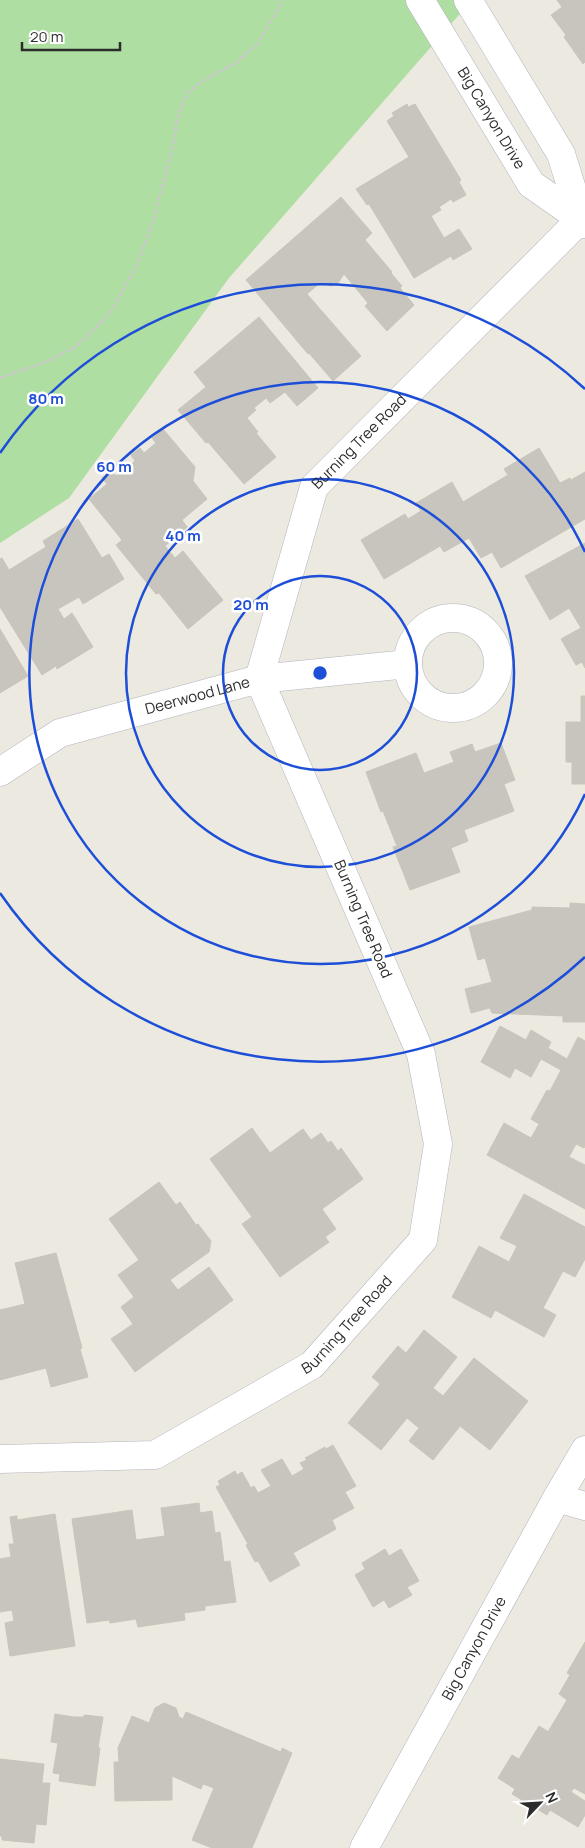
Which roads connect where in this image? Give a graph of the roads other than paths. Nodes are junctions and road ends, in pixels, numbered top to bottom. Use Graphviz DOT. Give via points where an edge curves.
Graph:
graph roads {
  1 [pos="420,0"];
  2 [pos="468,0"];
  3 [pos="584,221"];
  4 [pos="408,664"];
  5 [pos="259,679"];
  6 [pos="0,772"];
  7 [pos="585,1450"];
  8 [pos="0,1459"];
  9 [pos="556,1498"];
  10 [pos="585,1506"];
  11 [pos="364,1848"];
  1 -- 3 [label="street, Big Canyon Drive" via="531,184"];
  2 -- 3 [label="street" via="561,154"];
  3 -- 5 [label="street, Burning Tree Road" via="314,487"];
  4 -- 5 [label="street, Deerwood Lane"];
  5 -- 6 [label="street, Deerwood Lane" via="60,733"];
  5 -- 8 [label="street, Burning Tree Road" via="421,1054 438,1144 424,1240 312,1365 155,1455"];
  7 -- 9 [label="street, Big Canyon Drive"];
  9 -- 10 [label="street"];
  9 -- 11 [label="street, Big Canyon Drive"];
}
